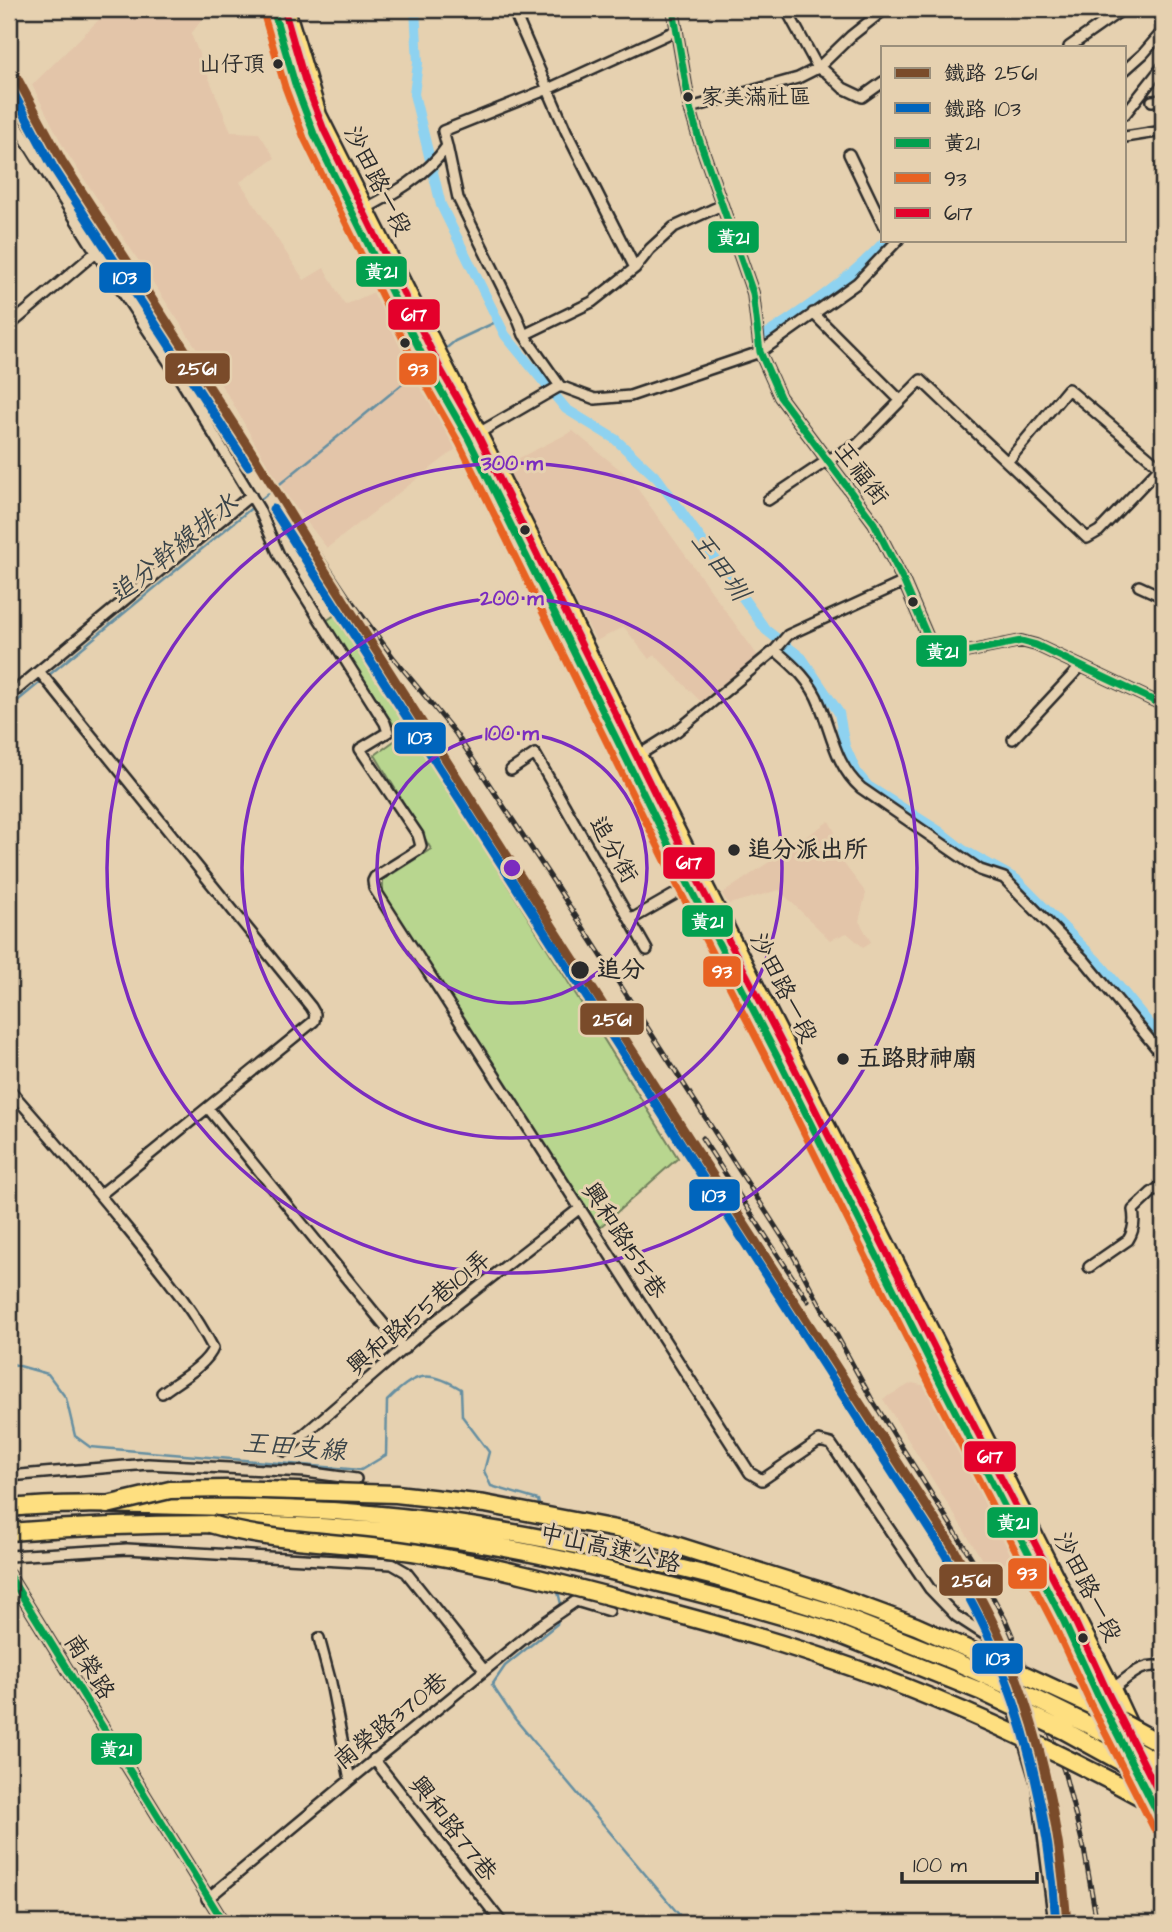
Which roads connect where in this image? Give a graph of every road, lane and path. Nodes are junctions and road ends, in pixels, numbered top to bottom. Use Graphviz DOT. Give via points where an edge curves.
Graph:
graph roads {
  1 [pos="273,9"];
  2 [pos="287,9"];
  3 [pos="513,9"];
  4 [pos="673,9"];
  5 [pos="786,9"];
  6 [pos="885,9"];
  7 [pos="1123,9"];
  8 [pos="677,30"];
  9 [pos="1163,31"];
  10 [pos="1070,46"];
  11 [pos="1163,66"];
  12 [pos="818,68"];
  13 [pos="1126,69"];
  14 [pos="881,83"];
  15 [pos="548,89"];
  16 [pos="1163,100"];
  17 [pos="1152,101"];
  18 [pos="690,108"];
  19 [pos="9,113"];
  20 [pos="1126,113"];
  21 [pos="1163,131"];
  22 [pos="1126,137"];
  23 [pos="447,146"];
  24 [pos="849,154"];
  25 [pos="722,205"];
  26 [pos="360,212"];
  27 [pos="881,221"];
  28 [pos="894,242"];
  29 [pos="96,252"];
  30 [pos="635,268"];
  31 [pos="813,313"];
  32 [pos="9,326"];
  33 [pos="524,335"];
  34 [pos="760,352"];
  35 [pos="560,386"];
  36 [pos="900,400"];
  37 [pos="473,436"];
  38 [pos="828,460"];
  39 [pos="1007,462"];
  40 [pos="251,495"];
  41 [pos="768,500"];
  42 [pos="904,582"];
  43 [pos="1139,586"];
  44 [pos="1163,597"];
  45 [pos="556,601"];
  46 [pos="775,650"];
  47 [pos="1081,667"];
  48 [pos="39,671"];
  49 [pos="9,696"];
  50 [pos="1163,705"];
  51 [pos="1013,739"];
  52 [pos="639,755"];
  53 [pos="511,770"];
  54 [pos="696,883"];
  55 [pos="631,919"];
  56 [pos="647,950"];
  57 [pos="1163,1056"];
  58 [pos="9,1089"];
  59 [pos="208,1108"];
  60 [pos="1163,1185"];
  61 [pos="100,1195"];
  62 [pos="580,1208"];
  63 [pos="1089,1267"];
  64 [pos="404,1349"];
  65 [pos="162,1393"];
  66 [pos="285,1451"];
  67 [pos="9,1476"];
  68 [pos="356,1479"];
  69 [pos="107,1505"];
  70 [pos="9,1508"];
  71 [pos="210,1524"];
  72 [pos="9,1532"];
  73 [pos="9,1556"];
  74 [pos="9,1574"];
  75 [pos="609,1611"];
  76 [pos="319,1638"];
  77 [pos="1163,1667"];
  78 [pos="484,1670"];
  79 [pos="1113,1689"];
  80 [pos="1098,1698"];
  81 [pos="1163,1745"];
  82 [pos="374,1759"];
  83 [pos="1163,1765"];
  84 [pos="350,1780"];
  85 [pos="1163,1785"];
  86 [pos="1160,1799"];
  87 [pos="1163,1824"];
  88 [pos="207,1899"];
  89 [pos="223,1923"];
  90 [pos="502,1923"];
  91 [pos="1054,1923"];
  1 -- 26 [label="main road, 沙田路一段" via="314,134"];
  2 -- 26 [label="main road, 沙田路一段" via="319,115"];
  3 -- 15 [label="street"];
  4 -- 8 [label="street, 王福街"];
  5 -- 12 [label="street"];
  6 -- 12 [label="street"];
  7 -- 10 [label="street"];
  8 -- 15 [label="street"];
  8 -- 18 [label="street, 王福街"];
  9 -- 13 [label="street"];
  11 -- 20 [label="street"];
  12 -- 14 [label="street" via="862,97"];
  12 -- 18 [label="street" via="798,78"];
  15 -- 23 [label="street" via="443,131"];
  15 -- 30 [label="street"];
  16 -- 17 [label="street"];
  18 -- 25 [label="street, 王福街"];
  19 -- 29 [label="street"];
  21 -- 22 [label="street"];
  23 -- 26 [label="street" via="438,161 390,197"];
  23 -- 33 [label="street" via="458,198"];
  24 -- 27 [label="street"];
  25 -- 30 [label="street" via="674,227"];
  25 -- 34 [label="street, 王福街" via="753,293"];
  26 -- 37 [label="main road, 沙田路一段" via="432,375"];
  28 -- 31 [label="street" via="857,283"];
  29 -- 32 [label="street"];
  29 -- 40 [label="street"];
  30 -- 33 [label="street" via="592,302"];
  31 -- 34 [label="street"];
  31 -- 36 [label="street"];
  33 -- 35 [label="street"];
  34 -- 35 [label="street" via="629,396 595,399"];
  34 -- 38 [label="street, 王福街" via="780,397"];
  35 -- 37 [label="street"];
  36 -- 38 [label="street" via="858,444"];
  36 -- 39 [label="street" via="920,380"];
  37 -- 45 [label="main road, 沙田路一段"];
  38 -- 41 [label="street"];
  38 -- 42 [label="street, 王福街" via="874,523"];
  39 -- 39 [label="street" via="1068,389 1160,467 1087,538"];
  40 -- 48 [label="street"];
  40 -- 62 [label="street, 興和路155巷" via="279,555 388,732 360,749 421,846 375,877 374,888"];
  42 -- 46 [label="street" via="788,635"];
  42 -- 47 [label="street, 王福街" via="932,647 966,652 1021,641"];
  43 -- 44 [label="street"];
  45 -- 52 [label="main road, 沙田路一段"];
  45 -- 54 [label="main road, 沙田路一段"];
  46 -- 52 [label="street"];
  46 -- 57 [label="street" via="802,673 820,702 850,779 980,870 1003,878 1085,961"];
  47 -- 50 [label="street, 王福街"];
  47 -- 51 [label="street"];
  48 -- 49 [label="street"];
  48 -- 59 [label="street" via="315,1014 314,1021"];
  52 -- 54 [label="main road, 沙田路一段"];
  53 -- 55 [label="street, 追分街" via="535,754"];
  54 -- 55 [label="street, 追分街"];
  54 -- 79 [label="main road, 沙田路一段"];
  54 -- 80 [label="main road, 沙田路一段" via="778,1058 1064,1622"];
  55 -- 56 [label="street"];
  58 -- 61 [label="street"];
  59 -- 61 [label="street"];
  59 -- 64 [label="street"];
  60 -- 63 [label="street" via="1133,1210 1128,1240"];
  61 -- 65 [label="street" via="190,1308 213,1348 204,1362"];
  62 -- 64 [label="street, 興和路155巷101弄"];
  62 -- 91 [label="street, 興和路155巷" via="750,1473 762,1480 819,1441 831,1444 930,1588 956,1616 990,1638 1037,1786"];
  64 -- 66 [label="street, 興和路155巷101弄"];
  67 -- 68 [label="street" via="148,1464"];
  69 -- 70 [label="highway, 中山高速公路"];
  69 -- 81 [label="highway, 中山高速公路, bridge" via="170,1490 396,1494 485,1504 636,1533 916,1626 1078,1699"];
  69 -- 83 [label="highway, 中山高速公路, bridge" via="370,1514 535,1536 719,1578 833,1613 942,1657 1034,1698"];
  71 -- 72 [label="highway, 中山高速公路"];
  71 -- 85 [label="highway, 中山高速公路, bridge" via="404,1534 483,1545 618,1572 729,1601 823,1628 980,1691"];
  71 -- 86 [label="highway, bridge" via="259,1536 431,1555 555,1582 760,1637 903,1686"];
  73 -- 78 [label="street" via="127,1549 392,1564 406,1572"];
  74 -- 88 [label="street, 南榮路"];
  75 -- 78 [label="street, 南榮路370巷" via="576,1601"];
  76 -- 84 [label="street"];
  77 -- 79 [label="street" via="1144,1666"];
  78 -- 82 [label="street, 南榮路370巷"];
  79 -- 80 [label="street"];
  79 -- 86 [label="main road, 沙田路一段"];
  80 -- 86 [label="main road, 沙田路一段"];
  82 -- 84 [label="street, 南榮路370巷"];
  82 -- 90 [label="street, 興和路77巷"];
  84 -- 88 [label="street, 南榮路370巷"];
  86 -- 87 [label="main road, 沙田路一段"];
  88 -- 89 [label="street, 南榮路"];
}
